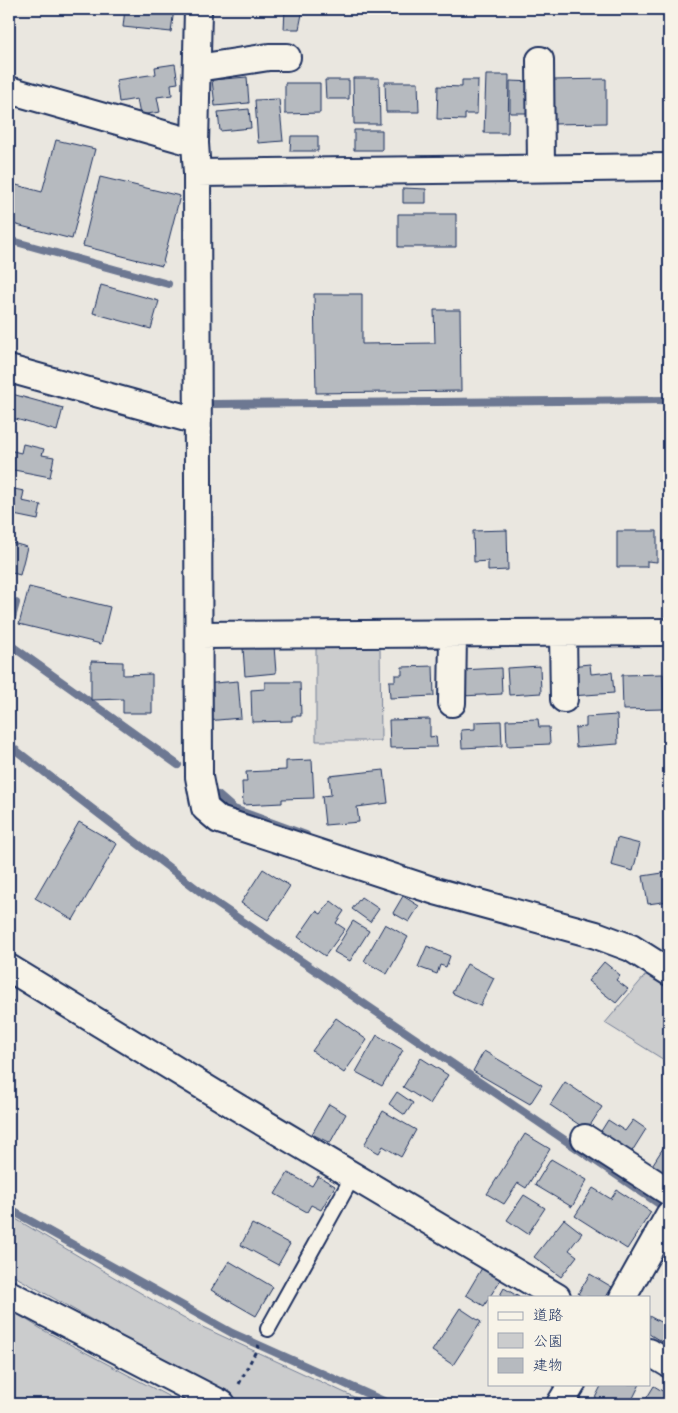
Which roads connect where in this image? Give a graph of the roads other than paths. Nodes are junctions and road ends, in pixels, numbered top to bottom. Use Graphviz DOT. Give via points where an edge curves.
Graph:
graph roads {
  1 [pos="198,9"];
  2 [pos="287,57"];
  3 [pos="540,60"];
  4 [pos="197,68"];
  5 [pos="9,90"];
  6 [pos="195,143"];
  7 [pos="669,167"];
  8 [pos="541,168"];
  9 [pos="197,173"];
  10 [pos="9,369"];
  11 [pos="197,421"];
  12 [pos="669,632"];
  13 [pos="453,634"];
  14 [pos="563,634"];
  15 [pos="199,635"];
  16 [pos="564,699"];
  17 [pos="452,703"];
  18 [pos="9,968"];
  19 [pos="669,972"];
  20 [pos="585,1138"];
  21 [pos="353,1176"];
  22 [pos="669,1192"];
  23 [pos="669,1215"];
  24 [pos="9,1294"];
  25 [pos="555,1296"];
  26 [pos="624,1296"];
  27 [pos="268,1329"];
  28 [pos="650,1353"];
  29 [pos="669,1364"];
  30 [pos="571,1386"];
  31 [pos="230,1396"];
  32 [pos="560,1404"];
  1 -- 4 [label="street"];
  2 -- 4 [label="street"];
  3 -- 8 [label="street"];
  4 -- 6 [label="street"];
  5 -- 6 [label="street"];
  6 -- 9 [label="street"];
  7 -- 8 [label="street"];
  8 -- 9 [label="street"];
  9 -- 11 [label="street"];
  10 -- 11 [label="street"];
  11 -- 15 [label="street"];
  12 -- 14 [label="street"];
  13 -- 14 [label="street"];
  13 -- 15 [label="street"];
  13 -- 17 [label="street"];
  14 -- 16 [label="street"];
  15 -- 19 [label="street" via="199,777 205,808 219,820 435,891 596,935 631,948"];
  18 -- 21 [label="street"];
  20 -- 22 [label="street"];
  21 -- 25 [label="street"];
  21 -- 27 [label="lane"];
  23 -- 26 [label="street"];
  24 -- 31 [label="street"];
  28 -- 29 [label="street"];
  30 -- 32 [label="street"];
}
